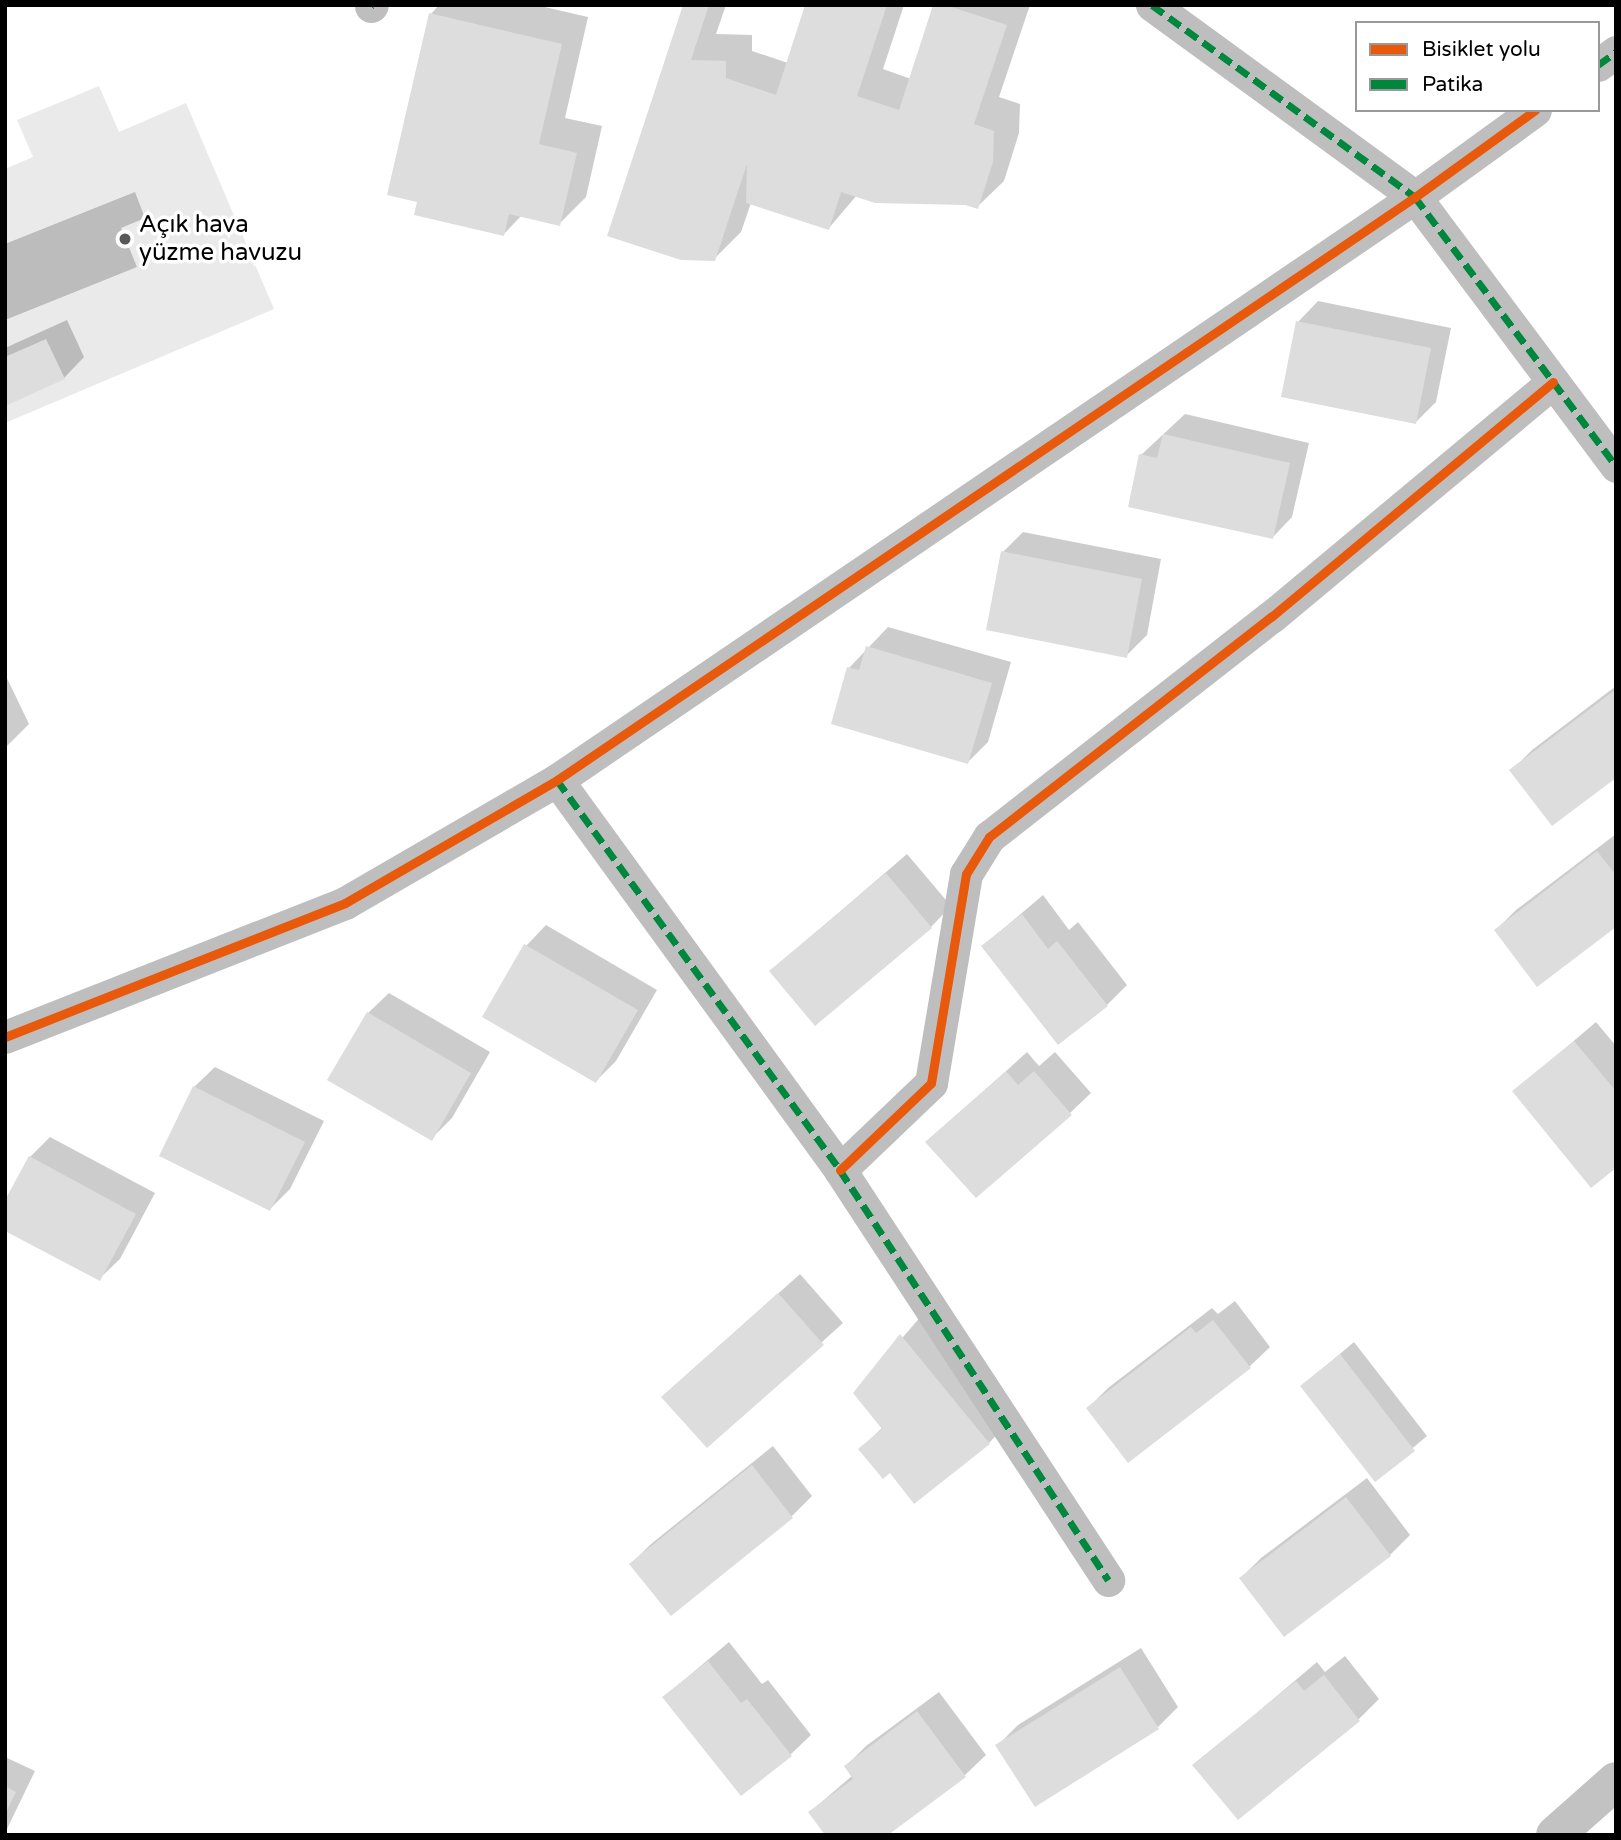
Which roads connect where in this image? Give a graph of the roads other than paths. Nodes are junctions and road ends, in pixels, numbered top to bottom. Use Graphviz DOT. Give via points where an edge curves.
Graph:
graph roads {
  1 [pos="1153,5"];
  2 [pos="1616,52"];
  3 [pos="1600,64"];
  4 [pos="1532,112"];
  5 [pos="1415,197"];
  6 [pos="1553,382"];
  7 [pos="1616,467"];
  8 [pos="557,780"];
  9 [pos="5,1037"];
  10 [pos="840,1170"];
  11 [pos="1108,1580"];
  12 [pos="1616,1781"];
  13 [pos="1555,1835"];
  1 -- 5 [label="street"];
  2 -- 3 [label="street"];
  4 -- 5 [label="street"];
  5 -- 6 [label="street"];
  5 -- 8 [label="street"];
  6 -- 7 [label="street"];
  6 -- 10 [label="street" via="1271,617 989,837 966,874 931,1083"];
  8 -- 9 [label="street" via="345,903"];
  8 -- 10 [label="street"];
  10 -- 11 [label="street"];
  12 -- 13 [label="street"];
}
